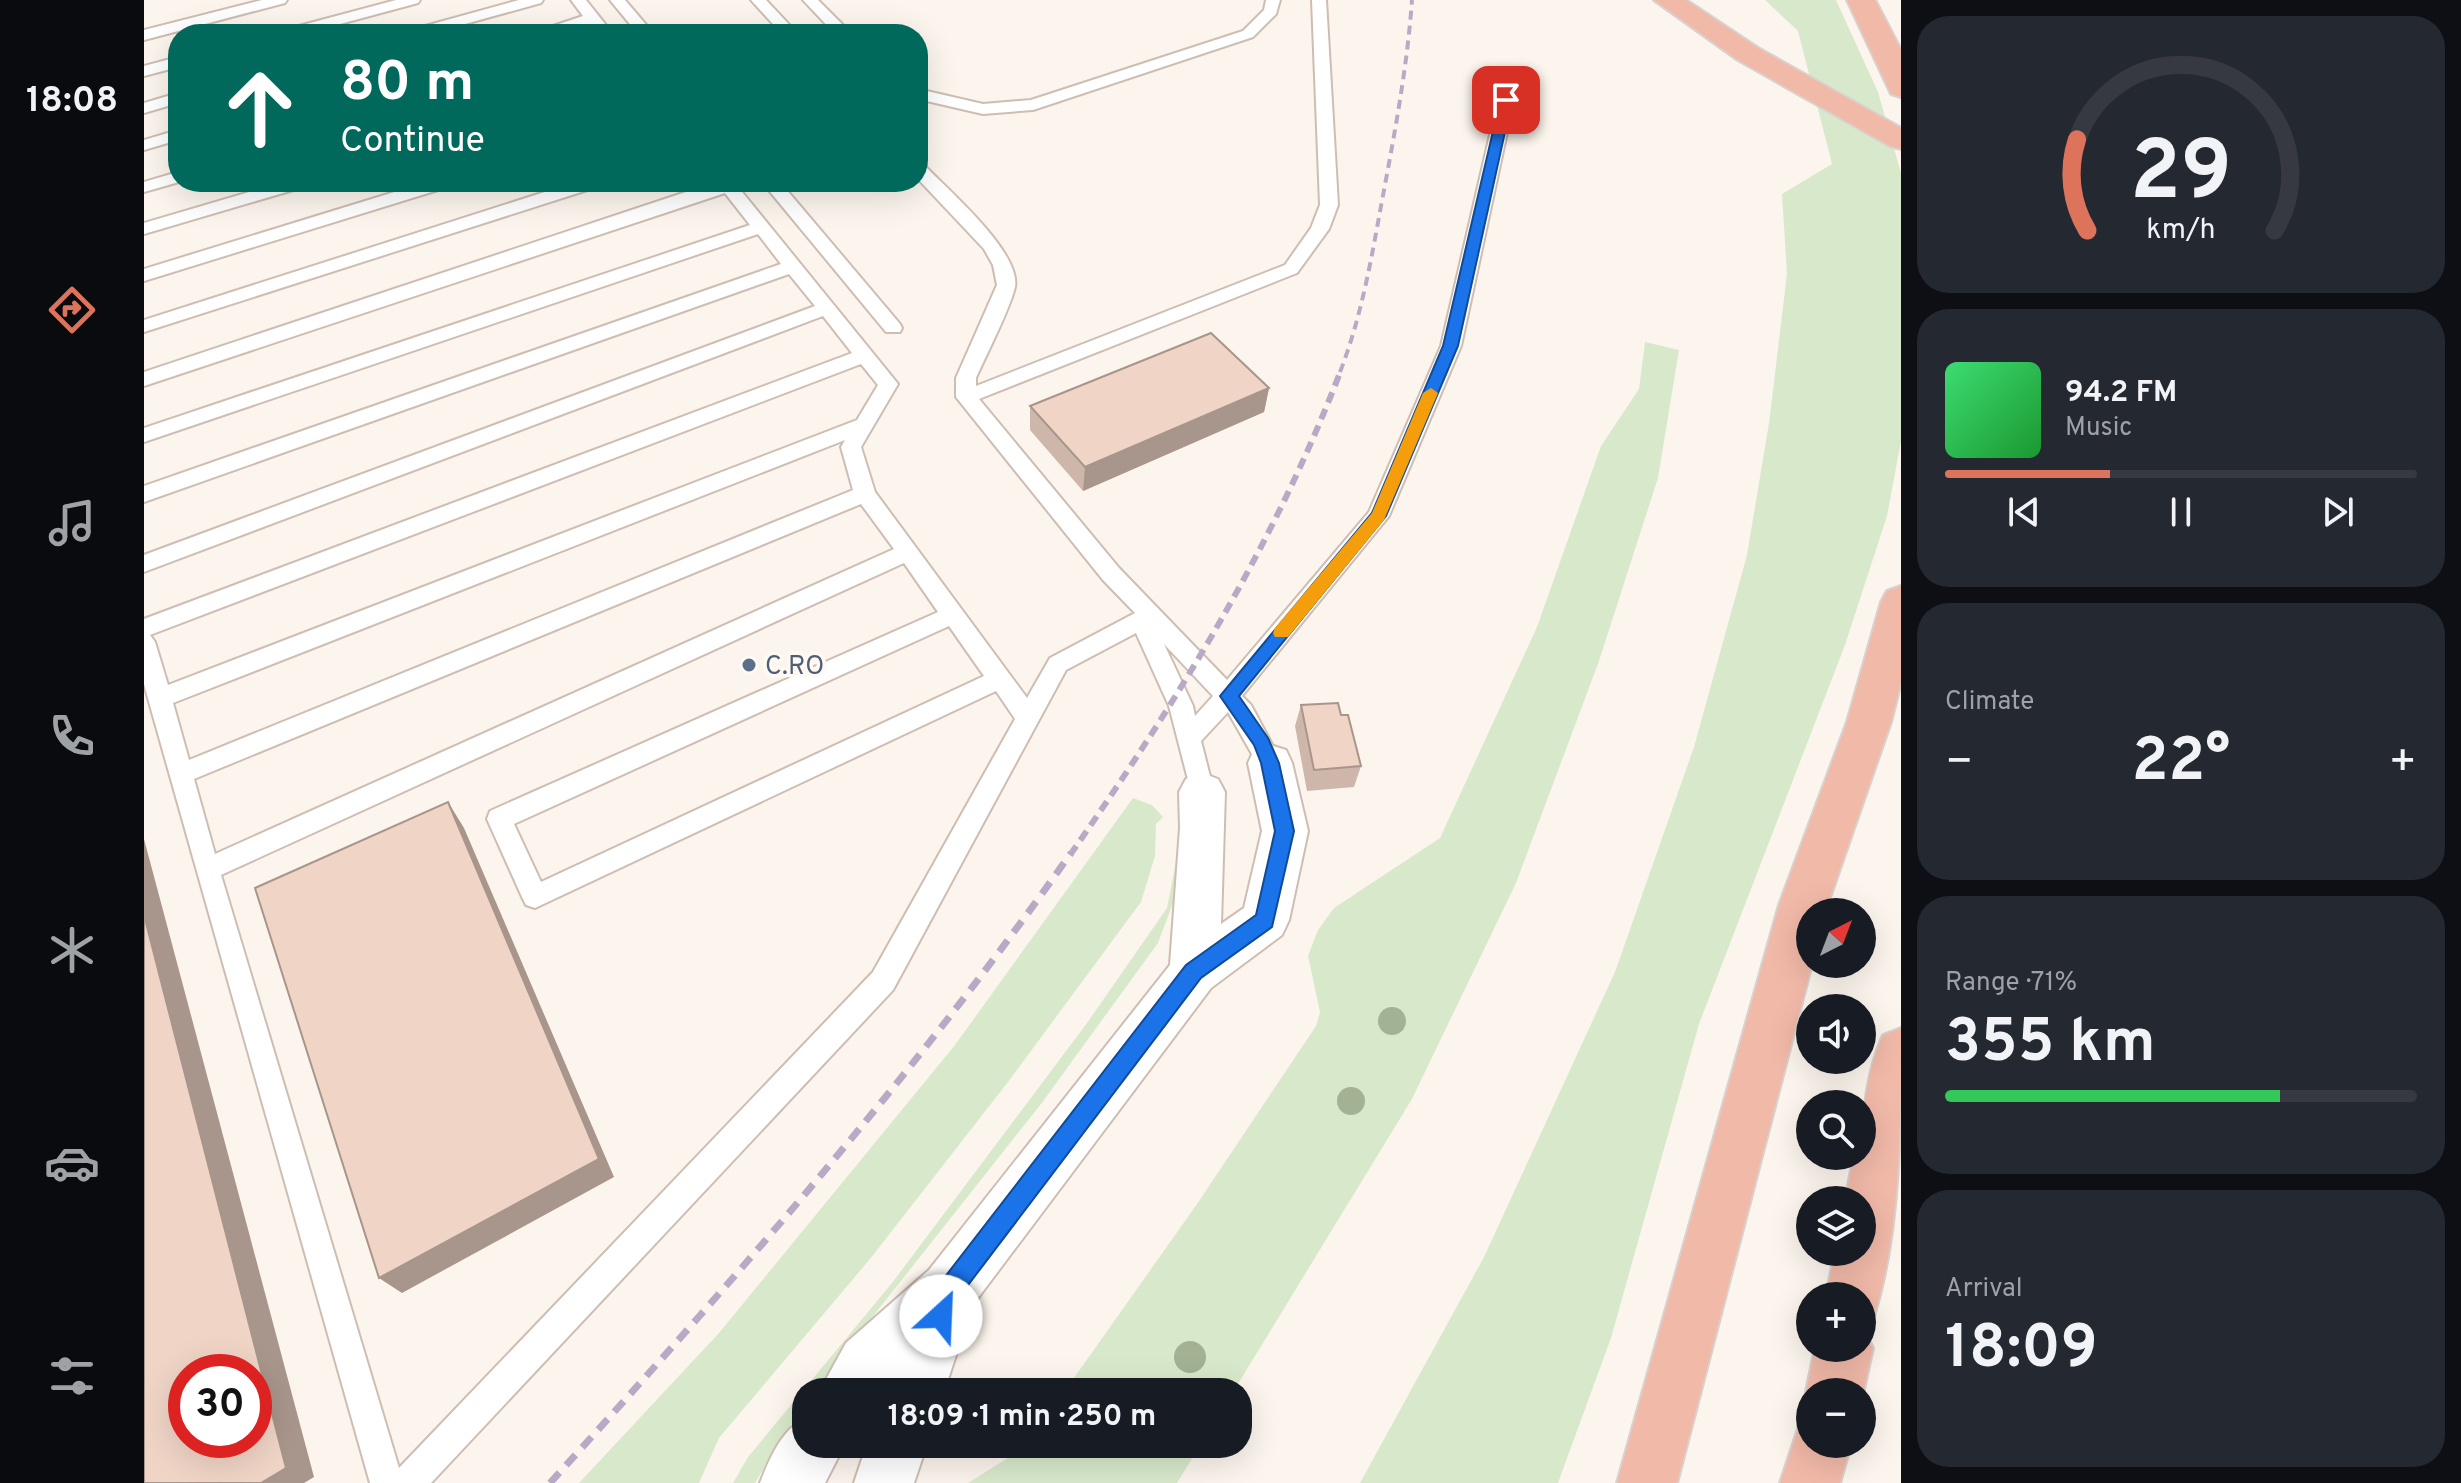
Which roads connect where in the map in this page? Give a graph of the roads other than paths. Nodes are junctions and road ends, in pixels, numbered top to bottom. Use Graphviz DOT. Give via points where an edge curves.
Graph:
graph roads {
  1 [pos="280,0"];
  2 [pos="413,0"];
  3 [pos="536,0"];
  4 [pos="578,0"];
  5 [pos="617,0"];
  6 [pos="758,0"];
  7 [pos="810,0"];
  8 [pos="1273,0"];
  9 [pos="1319,0"];
  10 [pos="1668,0"];
  11 [pos="1861,0"];
  12 [pos="593,18"];
  13 [pos="187,24"];
  14 [pos="323,24"];
  15 [pos="448,24"];
  16 [pos="572,24"];
  17 [pos="598,24"];
  18 [pos="637,24"];
  19 [pos="781,24"];
  20 [pos="834,24"];
  21 [pos="168,29"];
  22 [pos="144,35"];
  23 [pos="168,65"];
  24 [pos="144,71"];
  25 [pos="1901,88"];
  26 [pos="928,96"];
  27 [pos="1506,100"];
  28 [pos="168,101"];
  29 [pos="144,108"];
  30 [pos="168,138"];
  31 [pos="1901,140"];
  32 [pos="144,145"];
  33 [pos="168,180"];
  34 [pos="928,180"];
  35 [pos="144,187"];
  36 [pos="268,192"];
  37 [pos="413,192"];
  38 [pos="563,192"];
  39 [pos="703,192"];
  40 [pos="733,192"];
  41 [pos="779,192"];
  42 [pos="761,227"];
  43 [pos="144,229"];
  44 [pos="793,266"];
  45 [pos="144,275"];
  46 [pos="826,308"];
  47 [pos="144,326"];
  48 [pos="893,328"];
  49 [pos="865,355"];
  50 [pos="144,379"];
  51 [pos="966,397"];
  52 [pos="864,425"];
  53 [pos="144,435"];
  54 [pos="144,494"];
  55 [pos="865,494"];
  56 [pos="906,553"];
  57 [pos="144,564"];
  58 [pos="1901,602"];
  59 [pos="952,615"];
  60 [pos="1145,617"];
  61 [pos="144,628"];
  62 [pos="144,642"];
  63 [pos="1000,679"];
  64 [pos="1228,696"];
  65 [pos="160,698"];
  66 [pos="1028,718"];
  67 [pos="1190,737"];
  68 [pos="1270,763"];
  69 [pos="181,774"];
  70 [pos="1202,792"];
  71 [pos="207,870"];
  72 [pos="1194,972"];
  73 [pos="1901,1052"];
  74 [pos="1857,1282"];
  75 [pos="949,1290"];
  76 [pos="857,1378"];
  77 [pos="920,1378"];
  78 [pos="806,1458"];
  79 [pos="892,1458"];
  80 [pos="1817,1458"];
  81 [pos="387,1483"];
  82 [pos="408,1483"];
  83 [pos="790,1483"];
  84 [pos="884,1483"];
  85 [pos="1647,1483"];
  86 [pos="1810,1483"];
  1 -- 13 [label="lane"];
  2 -- 14 [label="lane"];
  3 -- 15 [label="lane"];
  4 -- 12 [label="lane"];
  5 -- 18 [label="lane"];
  6 -- 19 [label="lane"];
  7 -- 20 [label="lane"];
  8 -- 26 [label="lane" via="1271,11 1248,34 1033,105 983,109"];
  9 -- 51 [label="lane" via="1329,205 1320,229 1291,269"];
  10 -- 31 [label="highway" via="1748,54"];
  11 -- 25 [label="highway"];
  12 -- 16 [label="lane"];
  12 -- 17 [label="lane"];
  21 -- 22 [label="lane"];
  23 -- 24 [label="lane"];
  27 -- 64 [label="lane" via="1451,346 1378,516"];
  28 -- 29 [label="lane"];
  30 -- 32 [label="lane"];
  33 -- 35 [label="lane"];
  34 -- 51 [label="lane" via="991,246 1006,285 966,378"];
  36 -- 43 [label="lane"];
  37 -- 45 [label="lane"];
  38 -- 47 [label="lane"];
  39 -- 50 [label="lane"];
  40 -- 42 [label="lane"];
  41 -- 48 [label="lane"];
  42 -- 44 [label="lane"];
  42 -- 53 [label="lane"];
  44 -- 46 [label="lane"];
  44 -- 54 [label="lane"];
  46 -- 49 [label="lane"];
  46 -- 57 [label="lane"];
  49 -- 52 [label="lane" via="888,384"];
  49 -- 61 [label="lane"];
  51 -- 60 [label="lane"];
  52 -- 55 [label="lane" via="851,447"];
  52 -- 65 [label="lane"];
  55 -- 56 [label="lane"];
  55 -- 69 [label="lane"];
  56 -- 59 [label="lane"];
  56 -- 71 [label="lane"];
  58 -- 85 [label="highway" via="1869,722 1803,905"];
  59 -- 63 [label="lane"];
  59 -- 63 [label="lane" via="499,819 535,897"];
  60 -- 64 [label="lane"];
  60 -- 66 [label="lane" via="1058,664"];
  60 -- 67 [label="lane"];
  62 -- 65 [label="lane"];
  63 -- 66 [label="lane"];
  64 -- 67 [label="lane"];
  64 -- 68 [label="lane"];
  65 -- 69 [label="lane"];
  66 -- 82 [label="lane" via="883,981"];
  67 -- 70 [label="lane"];
  68 -- 72 [label="street" via="1285,831 1265,920"];
  69 -- 71 [label="lane"];
  70 -- 72 [label="street"];
  71 -- 81 [label="lane"];
  72 -- 75 [label="street"];
  73 -- 74 [label="highway"];
  75 -- 76 [label="street" via="866,1363"];
  75 -- 77 [label="street"];
  78 -- 83 [label="street"];
  79 -- 84 [label="street"];
  80 -- 86 [label="highway"];
}
